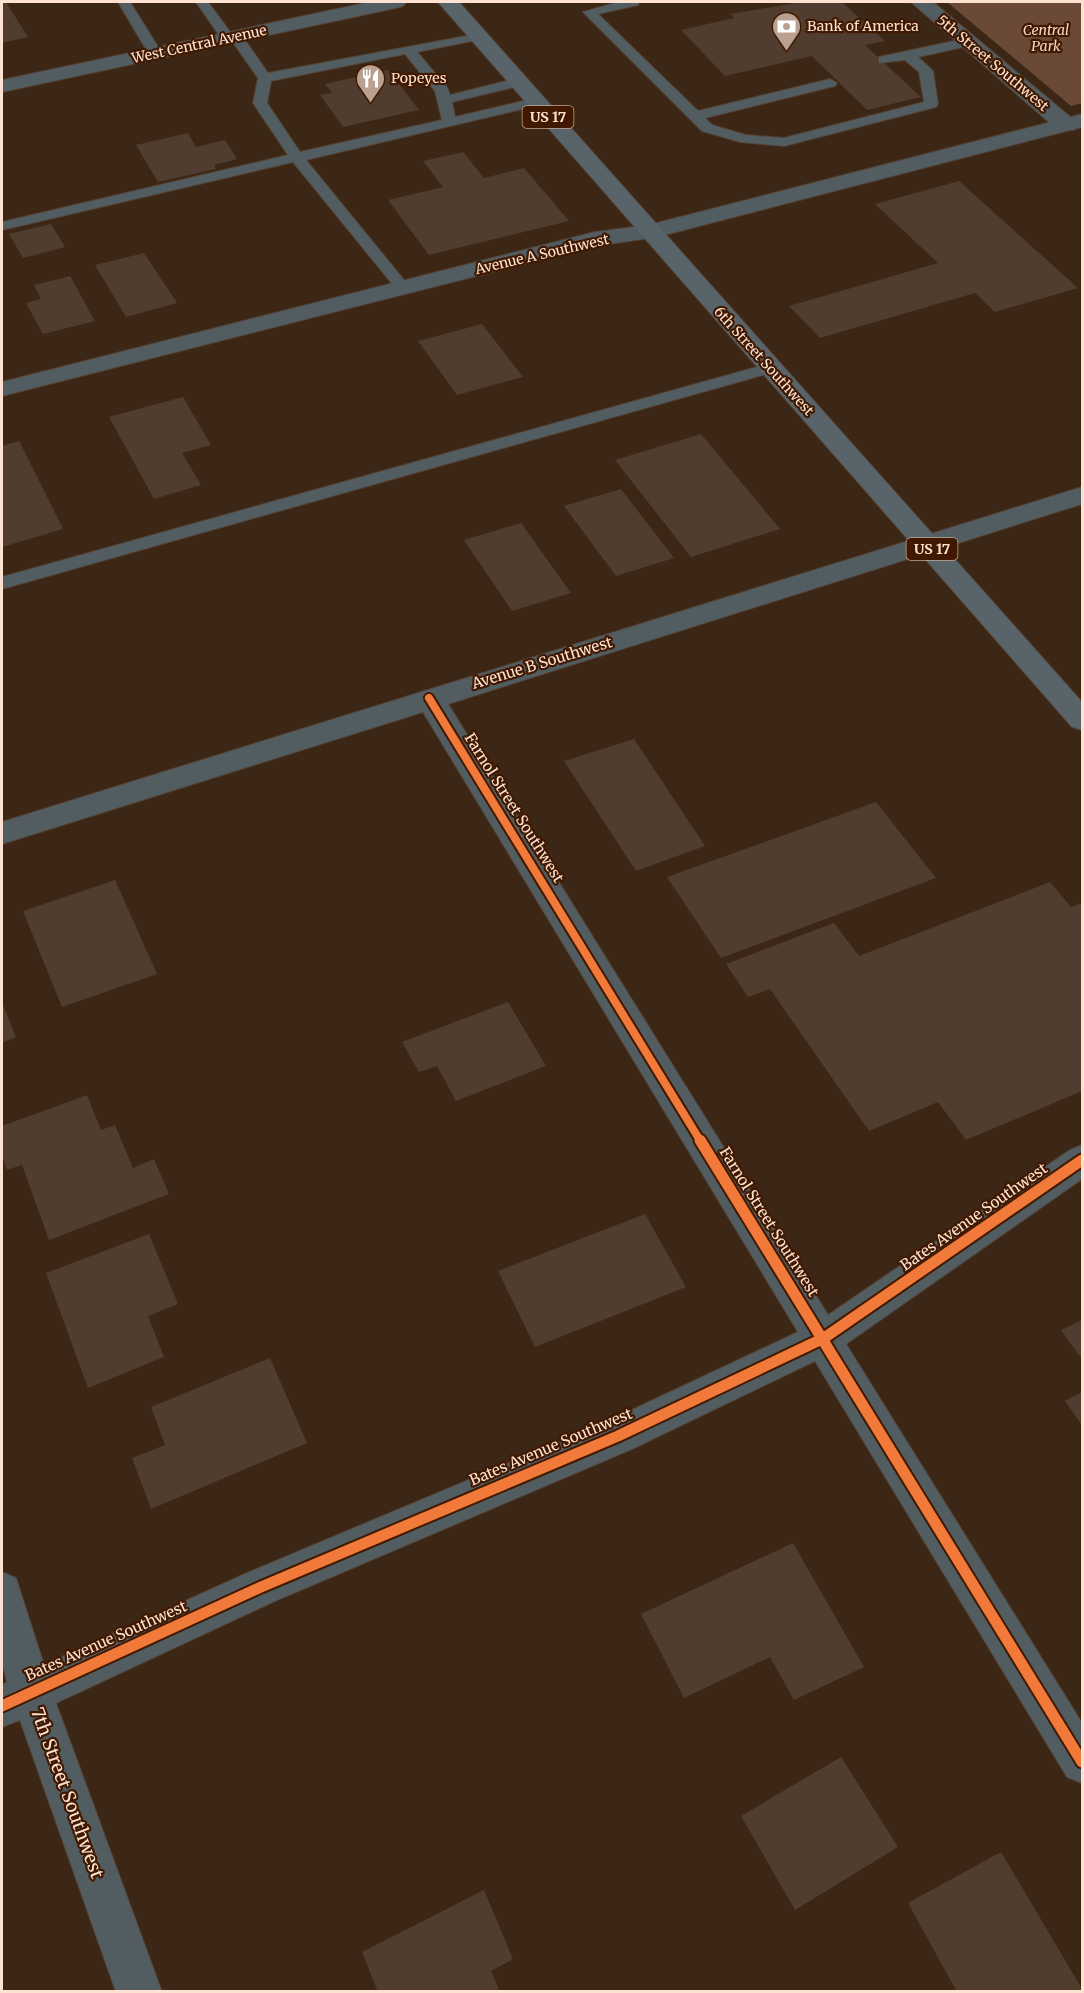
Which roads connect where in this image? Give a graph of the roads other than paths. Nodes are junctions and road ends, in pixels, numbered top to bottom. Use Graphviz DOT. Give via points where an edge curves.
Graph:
graph roads {
  1 [pos="124,2"];
  2 [pos="202,2"];
  3 [pos="396,2"];
  4 [pos="448,2"];
  5 [pos="633,2"];
  6 [pos="921,2"];
  7 [pos="477,36"];
  8 [pos="232,37"];
  9 [pos="968,42"];
  10 [pos="409,50"];
  11 [pos="155,53"];
  12 [pos="884,60"];
  13 [pos="911,67"];
  14 [pos="265,78"];
  15 [pos="518,82"];
  16 [pos="2,86"];
  17 [pos="445,100"];
  18 [pos="536,102"];
  19 [pos="690,111"];
  20 [pos="449,122"];
  21 [pos="1074,123"];
  22 [pos="707,128"];
  23 [pos="297,158"];
  24 [pos="2,226"];
  25 [pos="649,232"];
  26 [pos="403,288"];
  27 [pos="771,368"];
  28 [pos="2,389"];
  29 [pos="1083,495"];
  30 [pos="927,544"];
  31 [pos="2,583"];
  32 [pos="429,698"];
  33 [pos="1083,720"];
  34 [pos="2,833"];
  35 [pos="1083,1161"];
  36 [pos="824,1338"];
  37 [pos="2,1592"];
  38 [pos="16,1699"];
  39 [pos="1083,1762"];
  40 [pos="139,1992"];
  1 -- 11 [label="lane"];
  2 -- 8 [label="lane"];
  3 -- 8 [label="street, West Central Avenue"];
  4 -- 7 [label="highway, 6th Street Southwest / US 17"];
  5 -- 19 [label="lane" via="589,12"];
  6 -- 9 [label="street, 5th Street Southwest"];
  7 -- 10 [label="lane"];
  7 -- 15 [label="highway, 6th Street Southwest / US 17"];
  8 -- 11 [label="street, West Central Avenue"];
  8 -- 14 [label="lane"];
  9 -- 13 [label="lane"];
  9 -- 21 [label="street, 5th Street Southwest"];
  10 -- 14 [label="lane"];
  10 -- 17 [label="lane" via="442,90"];
  11 -- 16 [label="street, West Central Avenue"];
  12 -- 13 [label="lane"];
  13 -- 22 [label="lane" via="931,104 784,142 745,139"];
  14 -- 23 [label="lane" via="260,103"];
  15 -- 17 [label="lane"];
  15 -- 18 [label="highway, 6th Street Southwest / US 17"];
  17 -- 20 [label="lane"];
  18 -- 20 [label="lane"];
  18 -- 25 [label="highway, 6th Street Southwest / US 17"];
  19 -- 22 [label="lane"];
  19 -- 22 [label="lane" via="829,84"];
  20 -- 23 [label="lane"];
  21 -- 25 [label="street, Avenue A Southwest"];
  23 -- 24 [label="lane"];
  23 -- 26 [label="lane"];
  25 -- 26 [label="street, Avenue A Southwest" via="595,239"];
  25 -- 27 [label="highway, 6th Street Southwest / US 17"];
  26 -- 28 [label="street, Avenue A Southwest"];
  27 -- 30 [label="highway, 6th Street Southwest / US 17"];
  27 -- 31 [label="lane"];
  29 -- 30 [label="street, Avenue B Southwest"];
  30 -- 32 [label="street, Avenue B Southwest"];
  30 -- 33 [label="highway, 6th Street Southwest / US 17"];
  32 -- 34 [label="street, Avenue B Southwest"];
  32 -- 36 [label="street, Farnol Street Southwest"];
  35 -- 36 [label="street, Bates Avenue Southwest"];
  36 -- 38 [label="street, Bates Avenue Southwest" via="618,1436 261,1587"];
  36 -- 39 [label="street, Farnol Street Southwest"];
  37 -- 38 [label="street, 7th Street Southwest"];
  38 -- 40 [label="street, 7th Street Southwest"];
}
